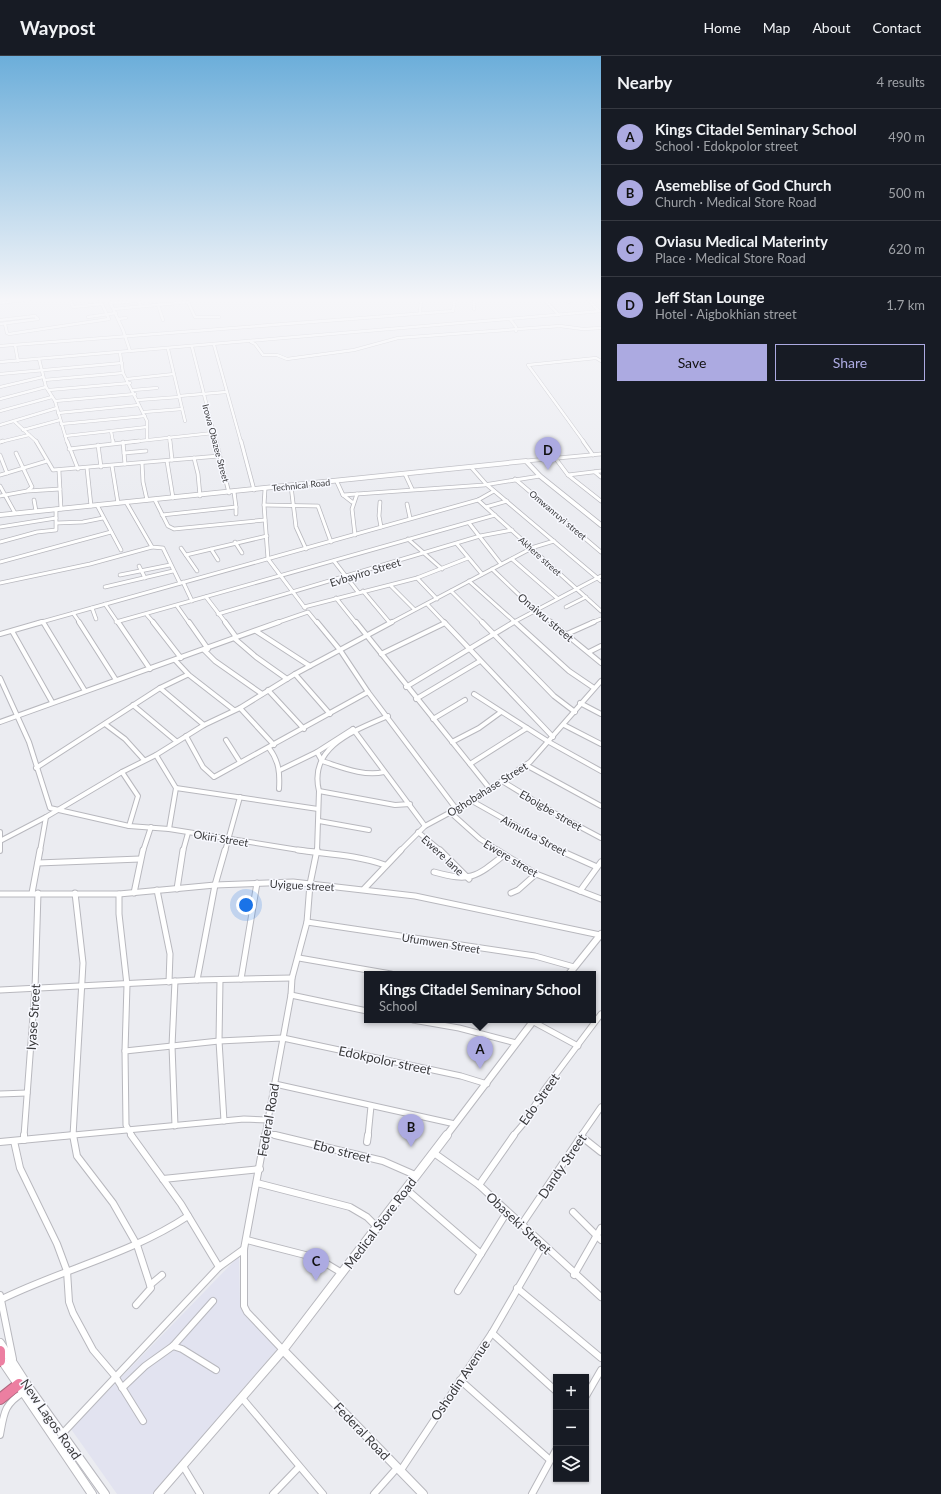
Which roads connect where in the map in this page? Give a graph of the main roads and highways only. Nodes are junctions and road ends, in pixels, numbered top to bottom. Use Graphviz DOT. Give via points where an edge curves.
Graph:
graph roads {
  1 [pos="0,1351"];
  2 [pos="0,1357"];
  3 [pos="0,1362"];
  4 [pos="21,1388"];
  5 [pos="0,1399"];
  1 -- 2 [label="highway"];
  2 -- 3 [label="highway"];
  4 -- 5 [label="highway"];
}
